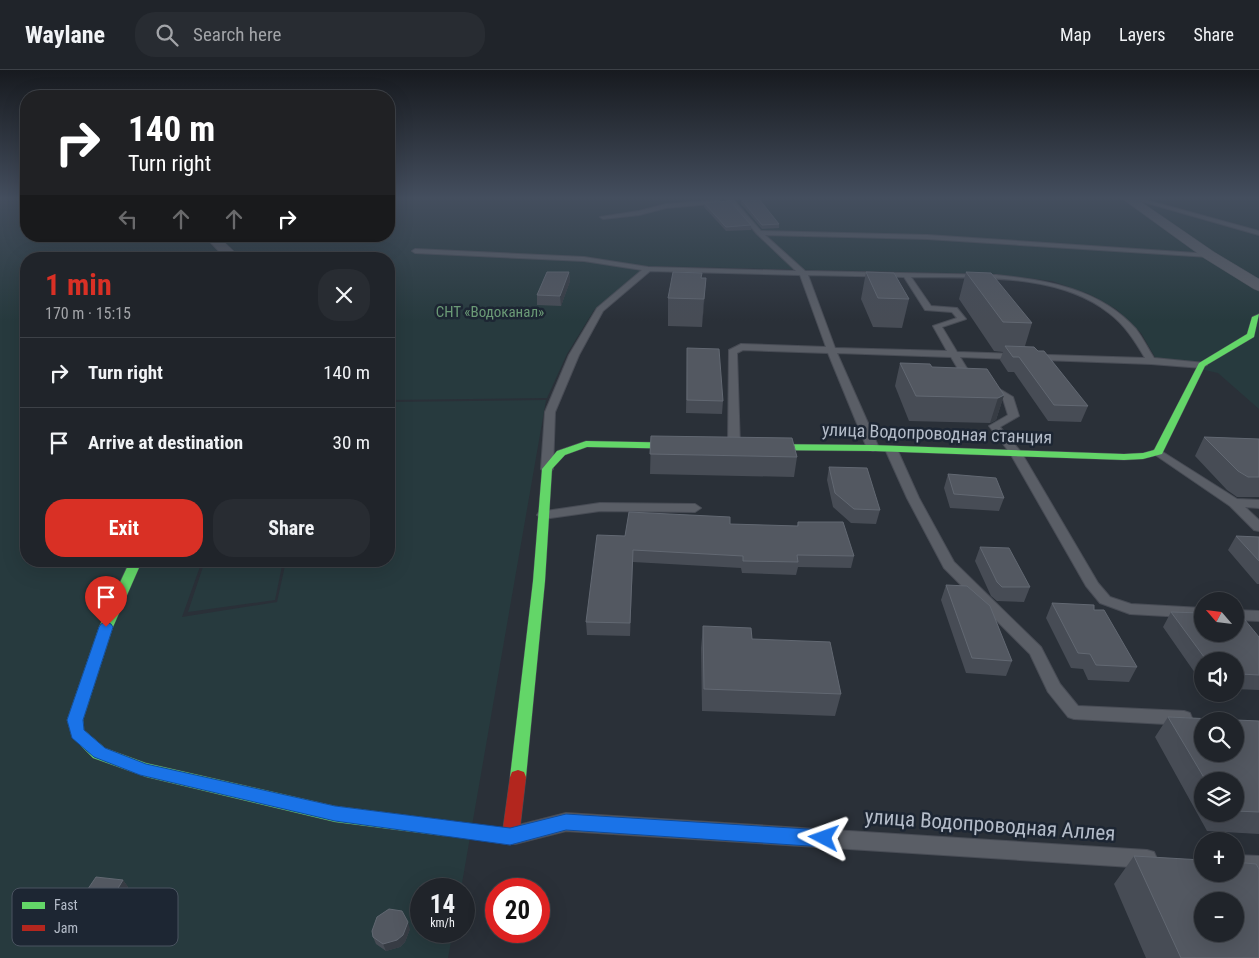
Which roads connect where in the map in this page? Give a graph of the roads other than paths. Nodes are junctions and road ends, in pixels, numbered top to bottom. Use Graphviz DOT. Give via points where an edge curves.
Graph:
graph roads {
  1 [pos="765,238"];
  2 [pos="949,238"];
  3 [pos="1186,238"];
  4 [pos="217,242"];
  5 [pos="415,250"];
  6 [pos="227,252"];
  7 [pos="1209,255"];
  8 [pos="648,269"];
  9 [pos="803,273"];
  10 [pos="906,275"];
  11 [pos="1259,286"];
  12 [pos="1259,316"];
  13 [pos="1256,328"];
  14 [pos="832,351"];
  15 [pos="952,354"];
  16 [pos="1151,361"];
  17 [pos="1202,365"];
  18 [pos="704,446"];
  19 [pos="729,447"];
  20 [pos="873,448"];
  21 [pos="891,448"];
  22 [pos="1014,452"];
  23 [pos="1158,452"];
  24 [pos="547,469"];
  25 [pos="1234,502"];
  26 [pos="1259,504"];
  27 [pos="695,508"];
  28 [pos="543,515"];
  29 [pos="1259,527"];
  30 [pos="133,567"];
  31 [pos="1194,613"];
  32 [pos="1194,719"];
  33 [pos="510,837"];
  34 [pos="1163,860"];
  35 [pos="1244,865"];
  36 [pos="1259,866"];
  1 -- 9 [label="lane"];
  2 -- 7 [label="lane"];
  3 -- 7 [label="street"];
  4 -- 6 [label="street"];
  5 -- 8 [label="lane" via="584,259"];
  7 -- 11 [label="street"];
  8 -- 9 [label="lane"];
  8 -- 24 [label="lane" via="600,310 574,355 550,412"];
  9 -- 10 [label="lane"];
  9 -- 14 [label="lane"];
  10 -- 15 [label="lane" via="928,308 954,310 962,319 937,326"];
  10 -- 16 [label="lane" via="994,278 1058,286 1108,308 1133,331"];
  12 -- 13 [label="street" via="1256,317"];
  13 -- 17 [label="street" via="1251,335"];
  14 -- 15 [label="lane"];
  14 -- 19 [label="lane" via="741,347 732,352"];
  14 -- 20 [label="lane"];
  15 -- 16 [label="lane"];
  15 -- 22 [label="lane" via="964,372 1008,397 1014,416 994,426"];
  16 -- 17 [label="lane"];
  17 -- 23 [label="street"];
  18 -- 24 [label="street" via="586,444 561,453"];
  19 -- 20 [label="street, улица Водопроводная станция"];
  20 -- 21 [label="street, улица Водопроводная станция"];
  21 -- 22 [label="street, улица Водопроводная станция"];
  21 -- 32 [label="lane" via="948,565 1036,651 1054,688 1074,712"];
  22 -- 23 [label="street, улица Водопроводная станция" via="1124,457"];
  22 -- 31 [label="lane" via="1093,586 1106,600 1130,609"];
  23 -- 25 [label="lane"];
  24 -- 28 [label="street"];
  25 -- 26 [label="lane"];
  25 -- 29 [label="lane"];
  27 -- 28 [label="lane" via="600,506"];
  28 -- 33 [label="street" via="521,757"];
  30 -- 33 [label="street, улица Водопроводная Аллея" via="106,627 75,720 77,733 99,753 146,770 335,814"];
  33 -- 34 [label="lane, улица Водопроводная Аллея" via="566,822"];
  35 -- 36 [label="lane"];
}
